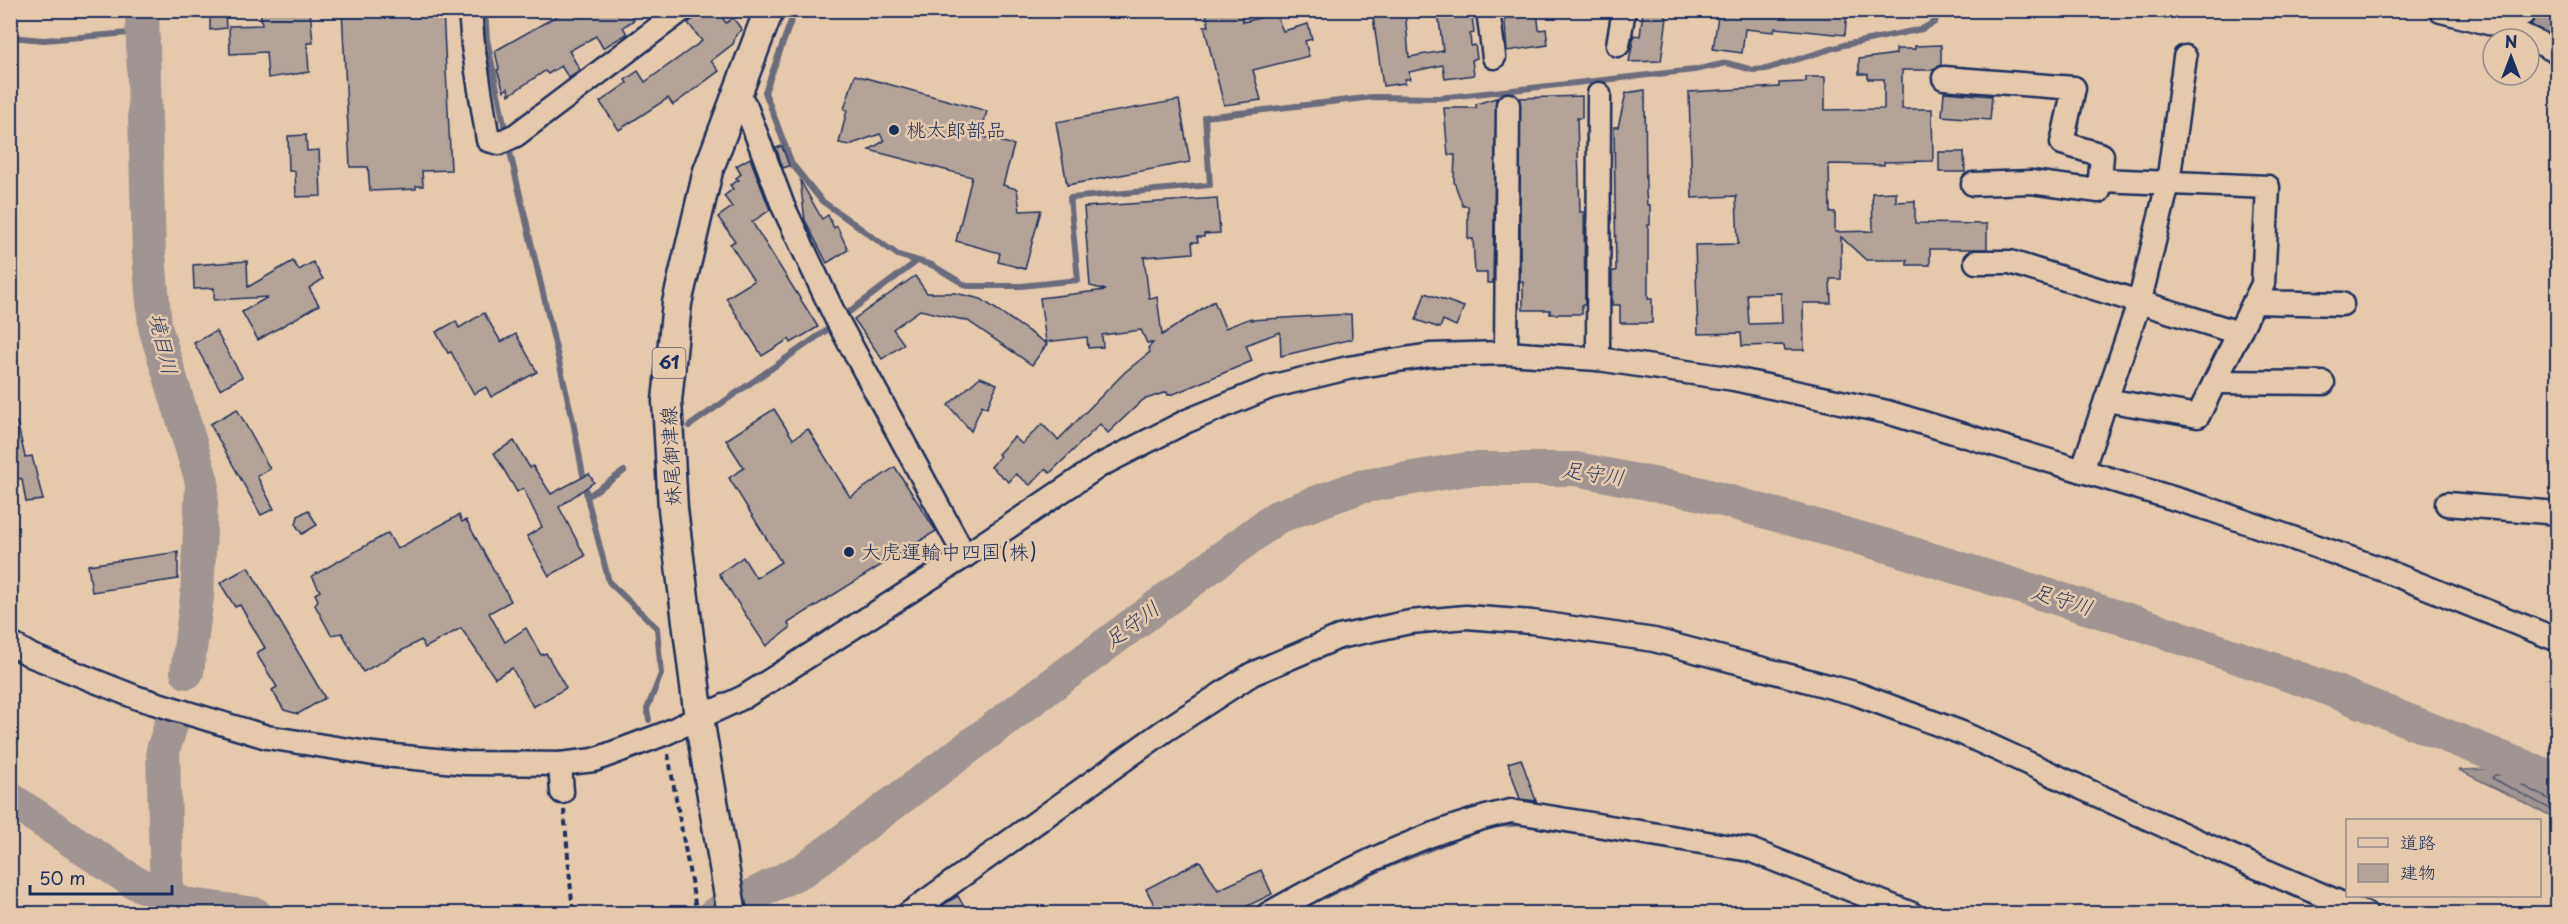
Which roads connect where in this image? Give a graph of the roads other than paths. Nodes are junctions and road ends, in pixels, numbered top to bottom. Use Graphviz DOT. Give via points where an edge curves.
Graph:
graph roads {
  1 [pos="470,10"];
  2 [pos="769,10"];
  3 [pos="1488,10"];
  4 [pos="1624,10"];
  5 [pos="680,11"];
  6 [pos="2441,11"];
  7 [pos="1618,45"];
  8 [pos="2558,52"];
  9 [pos="1494,57"];
  10 [pos="2185,57"];
  11 [pos="1944,78"];
  12 [pos="737,93"];
  13 [pos="1599,94"];
  14 [pos="1509,105"];
  15 [pos="2100,180"];
  16 [pos="2168,183"];
  17 [pos="1973,184"];
  18 [pos="1976,262"];
  19 [pos="2140,300"];
  20 [pos="2254,302"];
  21 [pos="2343,304"];
  22 [pos="2239,333"];
  23 [pos="1506,354"];
  24 [pos="1598,359"];
  25 [pos="2215,382"];
  26 [pos="2323,383"];
  27 [pos="2106,400"];
  28 [pos="2082,471"];
  29 [pos="2447,504"];
  30 [pos="2558,513"];
  31 [pos="965,556"];
  32 [pos="2558,639"];
  33 [pos="10,643"];
  34 [pos="700,724"];
  35 [pos="560,764"];
  36 [pos="562,792"];
  37 [pos="732,914"];
  38 [pos="908,914"];
  39 [pos="1268,914"];
  40 [pos="1912,914"];
  41 [pos="2366,914"];
  1 -- 5 [label="street" via="488,140 507,140"];
  2 -- 12 [label="main road, 妹尾御津線 / 61"];
  3 -- 9 [label="street"];
  4 -- 7 [label="street"];
  6 -- 8 [label="street" via="2508,28"];
  10 -- 16 [label="street"];
  11 -- 15 [label="street" via="2074,88 2062,143 2102,155"];
  12 -- 31 [label="street" via="746,107 783,206 838,322"];
  12 -- 34 [label="main road, 妹尾御津線 / 61" via="708,171 677,303 670,358 668,447"];
  13 -- 24 [label="street"];
  14 -- 23 [label="street"];
  15 -- 16 [label="street"];
  15 -- 17 [label="street" via="2099,191 2031,182"];
  16 -- 19 [label="street"];
  16 -- 20 [label="street" via="2268,187 2263,284"];
  18 -- 19 [label="street" via="2010,262"];
  19 -- 22 [label="street"];
  19 -- 27 [label="street"];
  20 -- 21 [label="street"];
  20 -- 22 [label="street"];
  22 -- 25 [label="street"];
  23 -- 24 [label="street"];
  23 -- 31 [label="street" via="1430,355 1348,368 1270,387 1187,421 1099,466"];
  24 -- 28 [label="street" via="1734,379 1887,412"];
  25 -- 26 [label="street"];
  25 -- 27 [label="street" via="2198,416"];
  27 -- 28 [label="street"];
  28 -- 32 [label="street" via="2212,510 2370,565"];
  29 -- 30 [label="street"];
  31 -- 34 [label="street"];
  33 -- 35 [label="street" via="32,656 138,698 267,737 454,762"];
  34 -- 35 [label="street" via="594,760"];
  34 -- 37 [label="main road, 妹尾御津線 / 61"];
  35 -- 36 [label="street"];
  38 -- 41 [label="street" via="1164,731 1252,674 1339,637 1410,622 1466,617 1532,622 1654,640 1854,693 1962,733"];
  39 -- 40 [label="street" via="1330,878 1475,818 1511,811 1750,850"];
}
